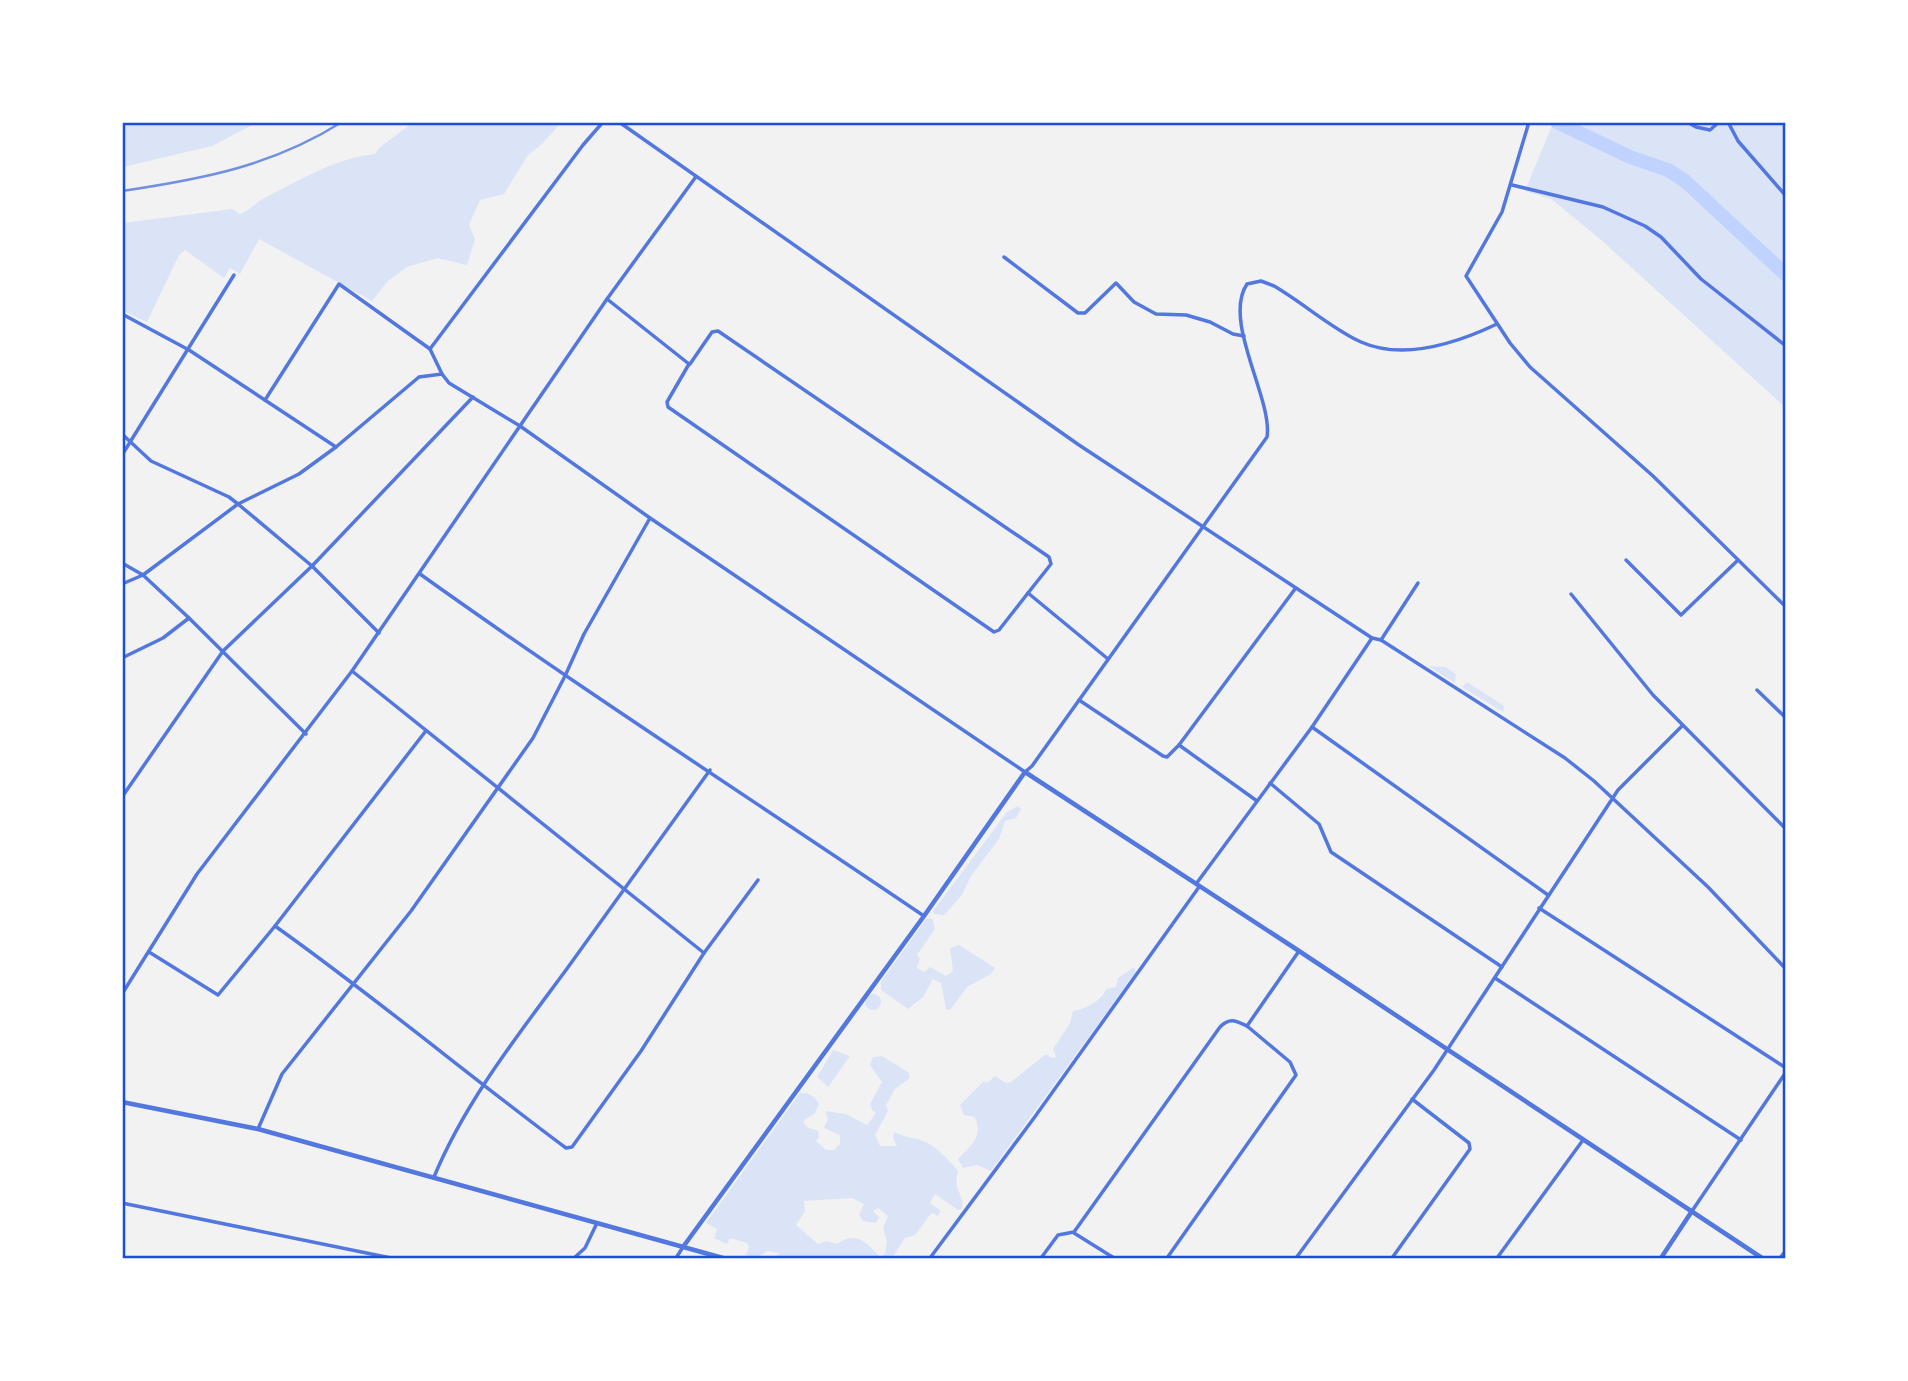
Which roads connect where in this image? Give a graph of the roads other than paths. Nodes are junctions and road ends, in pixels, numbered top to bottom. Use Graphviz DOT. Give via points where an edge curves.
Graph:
graph roads {
  1 [pos="603,122"];
  2 [pos="619,122"];
  3 [pos="1530,122"];
  4 [pos="1687,122"];
  5 [pos="1719,122"];
  6 [pos="1728,122"];
  7 [pos="695,178"];
  8 [pos="1512,185"];
  9 [pos="1786,196"];
  10 [pos="1004,257"];
  11 [pos="234,275"];
  12 [pos="607,299"];
  13 [pos="122,314"];
  14 [pos="1497,324"];
  15 [pos="1244,336"];
  16 [pos="1786,346"];
  17 [pos="430,349"];
  18 [pos="189,350"];
  19 [pos="689,364"];
  20 [pos="442,374"];
  21 [pos="473,397"];
  22 [pos="265,400"];
  23 [pos="520,426"];
  24 [pos="122,434"];
  25 [pos="132,441"];
  26 [pos="336,447"];
  27 [pos="122,455"];
  28 [pos="238,504"];
  29 [pos="650,518"];
  30 [pos="1204,526"];
  31 [pos="1626,560"];
  32 [pos="1738,560"];
  33 [pos="122,563"];
  34 [pos="312,566"];
  35 [pos="420,574"];
  36 [pos="143,575"];
  37 [pos="1418,583"];
  38 [pos="122,584"];
  39 [pos="1296,589"];
  40 [pos="1028,593"];
  41 [pos="1571,594"];
  42 [pos="1786,607"];
  43 [pos="189,618"];
  44 [pos="379,633"];
  45 [pos="1372,638"];
  46 [pos="1381,639"];
  47 [pos="223,651"];
  48 [pos="122,659"];
  49 [pos="1108,659"];
  50 [pos="352,671"];
  51 [pos="565,676"];
  52 [pos="1757,690"];
  53 [pos="1079,701"];
  54 [pos="1786,719"];
  55 [pos="1682,726"];
  56 [pos="1312,727"];
  57 [pos="425,732"];
  58 [pos="306,734"];
  59 [pos="1179,745"];
  60 [pos="710,770"];
  61 [pos="1025,772"];
  62 [pos="1270,783"];
  63 [pos="498,790"];
  64 [pos="122,797"];
  65 [pos="1614,798"];
  66 [pos="1257,801"];
  67 [pos="1786,829"];
  68 [pos="758,880"];
  69 [pos="1198,886"];
  70 [pos="624,888"];
  71 [pos="1548,895"];
  72 [pos="1539,908"];
  73 [pos="924,916"];
  74 [pos="275,926"];
  75 [pos="1299,951"];
  76 [pos="149,953"];
  77 [pos="704,953"];
  78 [pos="1502,967"];
  79 [pos="1786,969"];
  80 [pos="1495,978"];
  81 [pos="354,982"];
  82 [pos="122,994"];
  83 [pos="1247,1026"];
  84 [pos="1448,1049"];
  85 [pos="1786,1070"];
  86 [pos="484,1087"];
  87 [pos="1412,1099"];
  88 [pos="122,1102"];
  89 [pos="258,1129"];
  90 [pos="1583,1140"];
  91 [pos="1741,1140"];
  92 [pos="434,1177"];
  93 [pos="122,1203"];
  94 [pos="1692,1211"];
  95 [pos="597,1223"];
  96 [pos="1074,1232"];
  97 [pos="683,1247"];
  98 [pos="1786,1250"];
  99 [pos="391,1258"];
  100 [pos="574,1258"];
  101 [pos="676,1258"];
  102 [pos="723,1258"];
  103 [pos="930,1258"];
  104 [pos="1041,1258"];
  105 [pos="1114,1258"];
  106 [pos="1167,1258"];
  107 [pos="1296,1258"];
  108 [pos="1392,1258"];
  109 [pos="1497,1258"];
  110 [pos="1661,1258"];
  111 [pos="1762,1258"];
  112 [pos="1780,1258"];
  1 -- 17 [label="street"];
  2 -- 7 [label="street"];
  3 -- 8 [label="street"];
  4 -- 5 [label="street" via="1710,130"];
  6 -- 9 [label="street" via="1738,141"];
  7 -- 12 [label="street"];
  7 -- 30 [label="street" via="1079,445"];
  8 -- 14 [label="street" via="1491,235 1466,276"];
  8 -- 16 [label="street" via="1604,207 1645,226 1701,279"];
  10 -- 15 [label="street" via="1078,313 1085,313 1116,283 1134,302 1156,314 1185,315"];
  11 -- 18 [label="street"];
  12 -- 19 [label="street"];
  12 -- 23 [label="street"];
  13 -- 18 [label="street"];
  14 -- 15 [label="street" via="1445,344 1380,347 1361,342 1261,281 1244,289"];
  14 -- 32 [label="street" via="1530,367 1653,476"];
  15 -- 30 [label="street" via="1267,420 1267,437"];
  17 -- 20 [label="street"];
  17 -- 22 [label="street" via="339,284"];
  18 -- 22 [label="street"];
  18 -- 25 [label="street"];
  19 -- 40 [label="street" via="712,331 718,331 898,452 1049,557 1051,564"];
  19 -- 40 [label="street" via="668,407 994,632"];
  20 -- 21 [label="street"];
  20 -- 26 [label="street" via="419,377"];
  21 -- 23 [label="street"];
  21 -- 34 [label="street"];
  22 -- 26 [label="street"];
  23 -- 29 [label="street"];
  23 -- 35 [label="street"];
  24 -- 25 [label="street"];
  25 -- 27 [label="street"];
  25 -- 28 [label="street" via="150,461"];
  26 -- 28 [label="street" via="299,474"];
  28 -- 34 [label="street"];
  28 -- 36 [label="street"];
  29 -- 51 [label="street"];
  29 -- 61 [label="street"];
  30 -- 39 [label="street"];
  30 -- 49 [label="street"];
  31 -- 32 [label="street" via="1681,615"];
  32 -- 42 [label="street"];
  33 -- 36 [label="street"];
  34 -- 44 [label="street"];
  34 -- 47 [label="street"];
  35 -- 44 [label="street"];
  35 -- 51 [label="street"];
  36 -- 38 [label="street"];
  36 -- 43 [label="street"];
  37 -- 46 [label="street"];
  39 -- 45 [label="street"];
  39 -- 59 [label="street"];
  40 -- 49 [label="street"];
  41 -- 55 [label="street"];
  43 -- 47 [label="street"];
  43 -- 48 [label="street"];
  44 -- 50 [label="street"];
  45 -- 46 [label="street"];
  45 -- 56 [label="street"];
  46 -- 65 [label="street" via="1565,758"];
  47 -- 58 [label="street"];
  47 -- 64 [label="street"];
  49 -- 53 [label="street"];
  50 -- 57 [label="street"];
  50 -- 58 [label="street"];
  51 -- 60 [label="street"];
  51 -- 63 [label="street" via="533,738"];
  52 -- 54 [label="street"];
  53 -- 59 [label="street" via="1163,756 1171,755"];
  53 -- 61 [label="street"];
  55 -- 65 [label="street"];
  55 -- 67 [label="street"];
  56 -- 62 [label="street"];
  56 -- 71 [label="street"];
  57 -- 63 [label="street"];
  57 -- 74 [label="street"];
  58 -- 76 [label="street" via="197,874"];
  59 -- 66 [label="street"];
  60 -- 70 [label="street"];
  60 -- 73 [label="street"];
  61 -- 69 [label="street"];
  61 -- 73 [label="street"];
  62 -- 66 [label="street"];
  62 -- 78 [label="street" via="1319,824 1331,852"];
  63 -- 70 [label="street"];
  63 -- 81 [label="street"];
  65 -- 71 [label="street"];
  65 -- 79 [label="street"];
  66 -- 69 [label="street"];
  68 -- 77 [label="street"];
  69 -- 75 [label="street"];
  69 -- 103 [label="street"];
  70 -- 77 [label="street"];
  70 -- 86 [label="street"];
  71 -- 72 [label="street"];
  72 -- 78 [label="street"];
  72 -- 85 [label="street"];
  73 -- 97 [label="street"];
  74 -- 76 [label="street" via="218,995"];
  74 -- 81 [label="street"];
  75 -- 83 [label="street"];
  75 -- 84 [label="street"];
  76 -- 82 [label="street"];
  77 -- 86 [label="street" via="572,1147 566,1148"];
  78 -- 80 [label="street"];
  80 -- 84 [label="street"];
  80 -- 91 [label="street"];
  81 -- 86 [label="street"];
  81 -- 89 [label="street" via="282,1074"];
  83 -- 96 [label="street" via="1232,1019 1220,1027"];
  83 -- 106 [label="street" via="1290,1062 1296,1075"];
  84 -- 87 [label="street"];
  84 -- 90 [label="street"];
  85 -- 91 [label="street"];
  86 -- 92 [label="street" via="447,1146"];
  87 -- 107 [label="street"];
  87 -- 108 [label="street" via="1469,1143 1470,1149"];
  88 -- 89 [label="street"];
  89 -- 92 [label="street"];
  90 -- 94 [label="street"];
  90 -- 109 [label="street"];
  91 -- 94 [label="street"];
  92 -- 95 [label="street"];
  93 -- 99 [label="street"];
  94 -- 110 [label="street"];
  94 -- 111 [label="street"];
  95 -- 97 [label="street"];
  95 -- 100 [label="street" via="585,1248"];
  96 -- 104 [label="street" via="1058,1235"];
  96 -- 105 [label="street"];
  97 -- 101 [label="street"];
  97 -- 102 [label="street"];
  98 -- 112 [label="street"];
}
